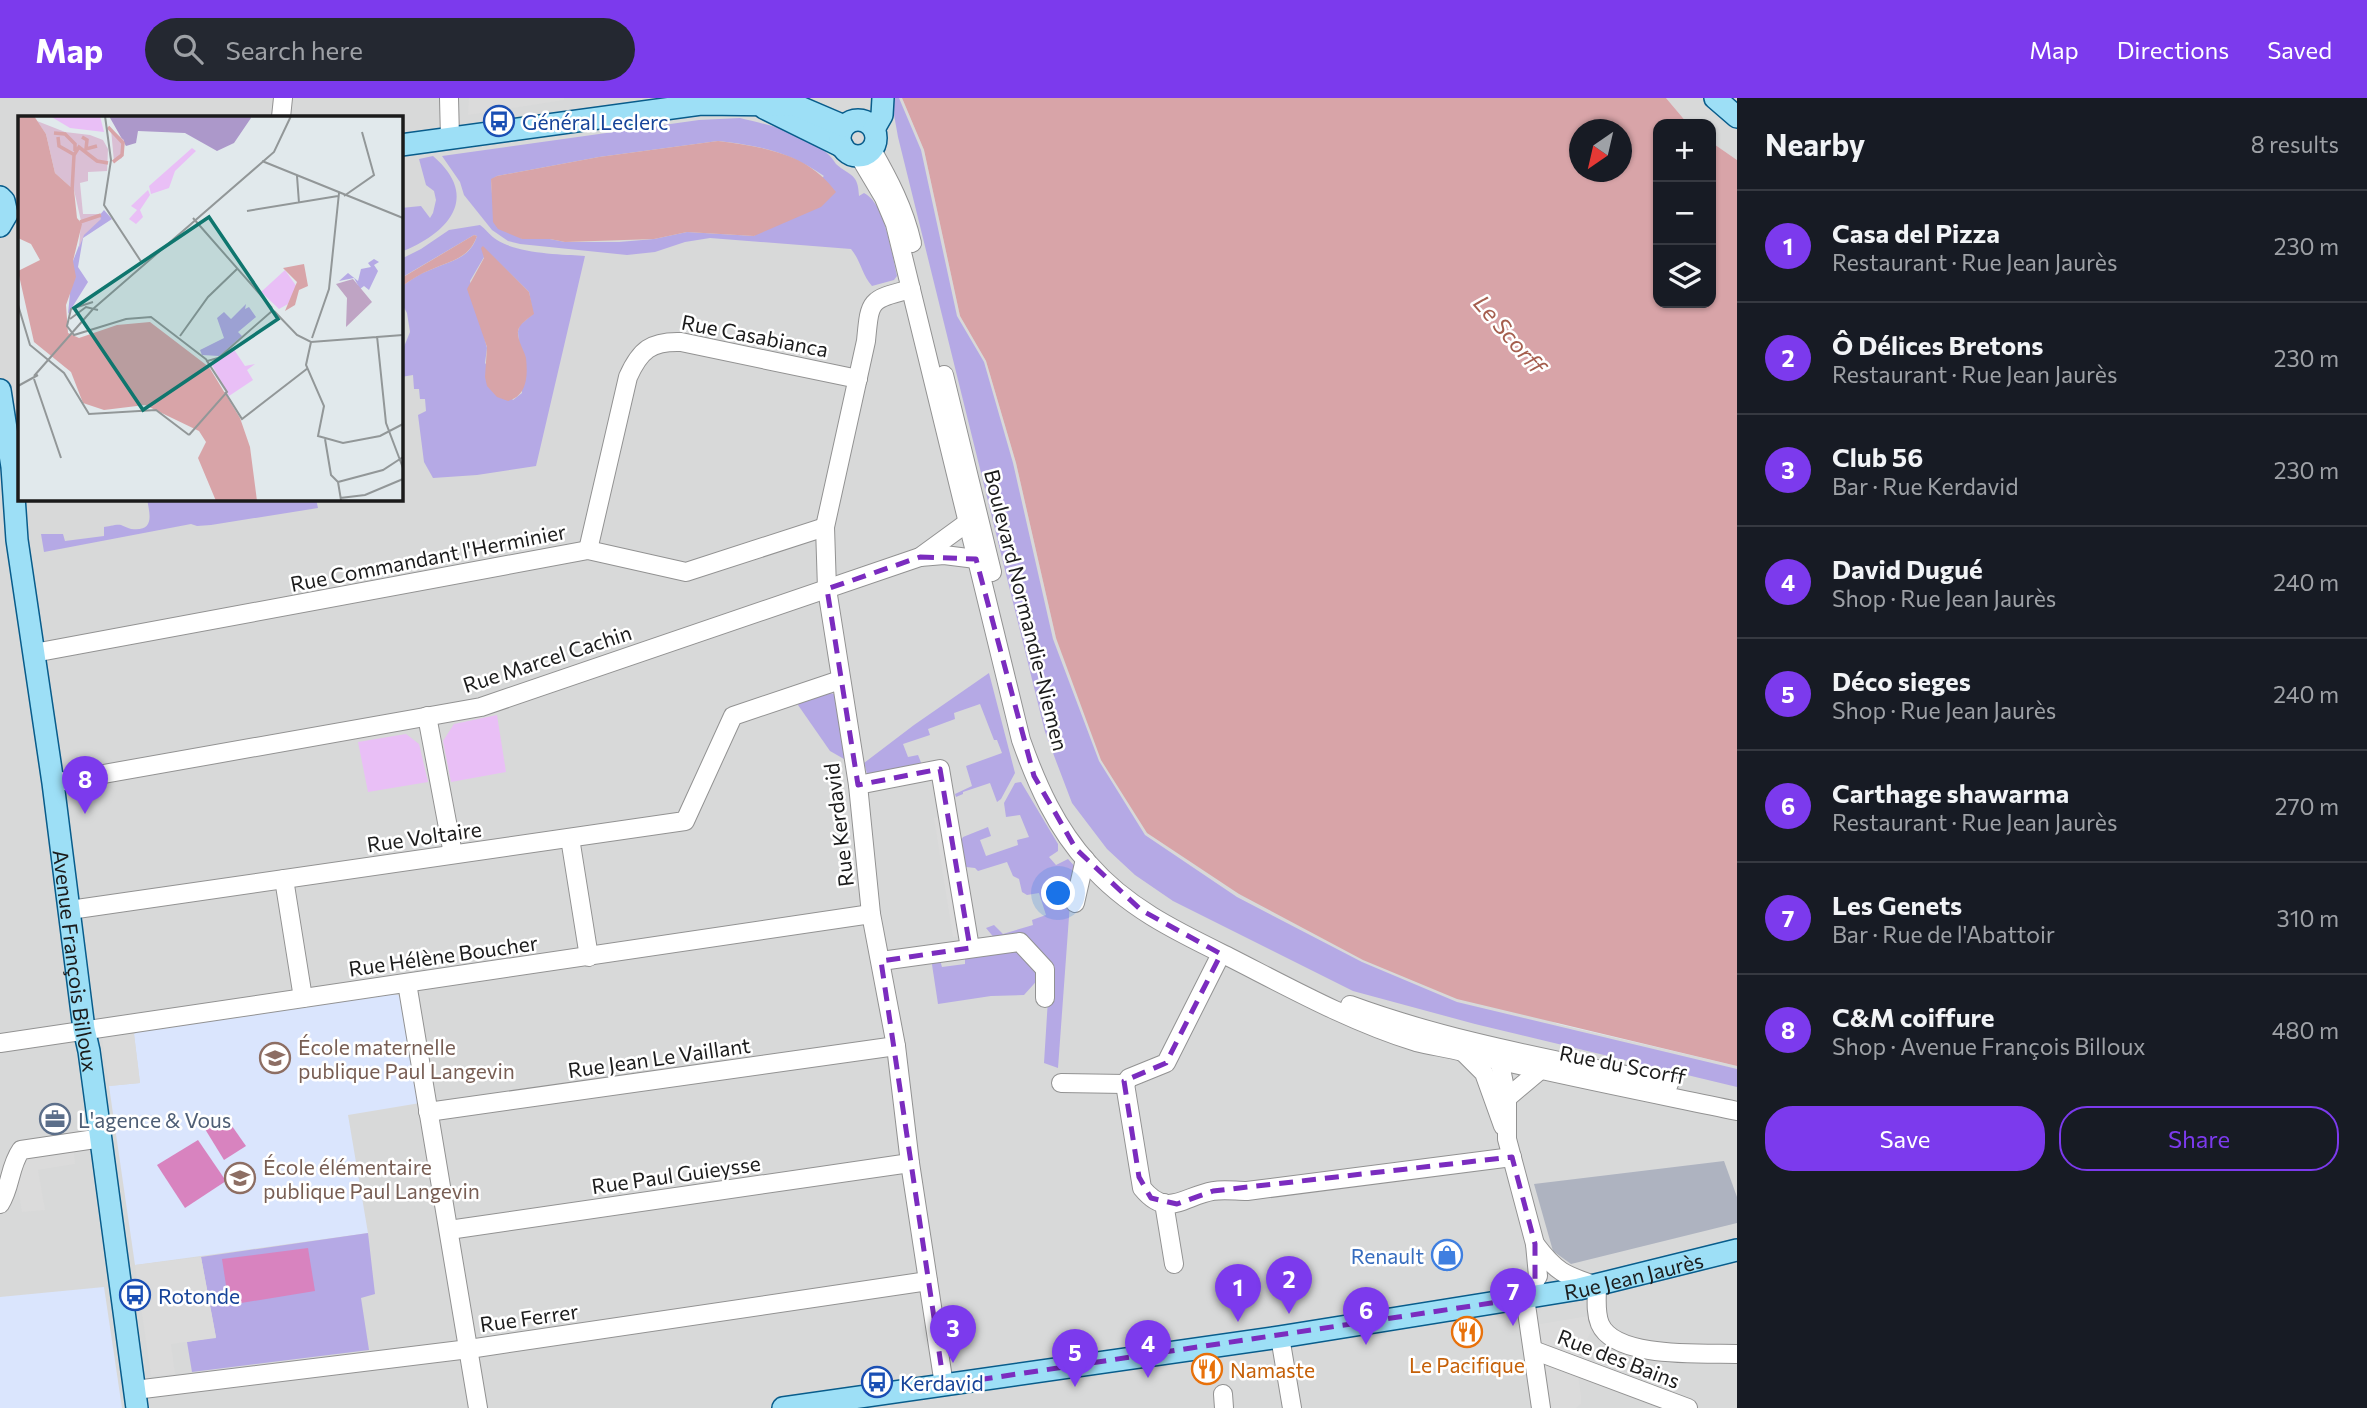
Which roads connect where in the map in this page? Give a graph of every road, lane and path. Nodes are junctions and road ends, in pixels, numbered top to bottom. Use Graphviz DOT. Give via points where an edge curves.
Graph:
graph roads {
  1 [pos="282,98"];
  2 [pos="449,98"];
  3 [pos="880,98"];
  4 [pos="1715,98"];
  5 [pos="281,116"];
  6 [pos="1737,117"];
  7 [pos="450,138"];
  8 [pos="859,138"];
  9 [pos="402,145"];
  10 [pos="911,289"];
  11 [pos="858,379"];
  12 [pos="0,390"];
  13 [pos="16,467"];
  14 [pos="968,522"];
  15 [pos="825,527"];
  16 [pos="588,550"];
  17 [pos="920,556"];
  18 [pos="976,559"];
  19 [pos="827,589"];
  20 [pos="34,653"];
  21 [pos="840,680"];
  22 [pos="427,716"];
  23 [pos="53,783"];
  24 [pos="858,785"];
  25 [pos="570,838"];
  26 [pos="453,854"];
  27 [pos="1084,859"];
  28 [pos="284,879"];
  29 [pos="1075,903"];
  30 [pos="70,910"];
  31 [pos="871,914"];
  32 [pos="970,948"];
  33 [pos="1222,954"];
  34 [pos="589,957"];
  35 [pos="881,961"];
  36 [pos="407,983"];
  37 [pos="303,998"];
  38 [pos="1045,998"];
  39 [pos="84,1029"];
  40 [pos="0,1043"];
  41 [pos="896,1046"];
  42 [pos="1464,1052"];
  43 [pos="1524,1053"];
  44 [pos="1498,1055"];
  45 [pos="1539,1071"];
  46 [pos="1061,1083"];
  47 [pos="1125,1084"];
  48 [pos="1507,1098"];
  49 [pos="1737,1100"];
  50 [pos="1737,1111"];
  51 [pos="428,1112"];
  52 [pos="102,1138"];
  53 [pos="1507,1139"];
  54 [pos="1512,1157"];
  55 [pos="910,1163"];
  56 [pos="1164,1203"];
  57 [pos="0,1204"];
  58 [pos="449,1230"];
  59 [pos="1535,1244"];
  60 [pos="1737,1250"];
  61 [pos="1174,1264"];
  62 [pos="928,1281"];
  63 [pos="1597,1286"];
  64 [pos="1525,1298"];
  65 [pos="1280,1337"];
  66 [pos="469,1349"];
  67 [pos="1533,1350"];
  68 [pos="1737,1354"];
  69 [pos="944,1385"];
  70 [pos="136,1399"];
  71 [pos="872,1402"];
  72 [pos="478,1408"];
  73 [pos="783,1408"];
  74 [pos="1292,1408"];
  75 [pos="1541,1408"];
  76 [pos="1688,1408"];
  1 -- 5 [label="street"];
  2 -- 7 [label="street"];
  3 -- 8 [label="main road" via="881,115"];
  4 -- 6 [label="main road"];
  7 -- 8 [label="main road" via="701,104 760,105"];
  7 -- 9 [label="main road"];
  8 -- 10 [label="street, Boulevard Normandie-Niemen" via="895,224"];
  8 -- 44 [label="street, Boulevard Normandie-Niemen" via="895,190 906,219 1032,736 1053,790 1073,825 1126,885 1179,921 1347,1004"];
  10 -- 11 [label="street, Rue Kerdavid" via="881,297 871,306"];
  10 -- 14 [label="street, Boulevard Normandie-Niemen"];
  11 -- 15 [label="street, Rue Kerdavid"];
  11 -- 16 [label="street, Rue Casabianca" via="681,342 665,342 645,351 628,377"];
  12 -- 13 [label="main road, Avenue François Billoux"];
  13 -- 20 [label="main road, Avenue François Billoux" via="17,540"];
  14 -- 17 [label="street, Rue Marcel Cachin"];
  14 -- 18 [label="street, Boulevard Normandie-Niemen"];
  15 -- 16 [label="street, Rue Commandant l'Herminier" via="686,572"];
  15 -- 19 [label="street, Rue Kerdavid"];
  16 -- 20 [label="street, Rue Commandant l'Herminier"];
  17 -- 18 [label="street, Rue Marcel Cachin"];
  17 -- 19 [label="street, Rue Marcel Cachin"];
  18 -- 27 [label="street, Boulevard Normandie-Niemen" via="1021,740 1058,823"];
  19 -- 21 [label="street, Rue Kerdavid"];
  19 -- 22 [label="street, Rue Marcel Cachin" via="481,707"];
  20 -- 23 [label="main road, Avenue François Billoux"];
  21 -- 24 [label="street, Rue Kerdavid"];
  21 -- 25 [label="street, Rue Voltaire" via="733,716 685,821"];
  22 -- 23 [label="street, Rue Marcel Cachin"];
  22 -- 26 [label="street"];
  23 -- 30 [label="main road, Avenue François Billoux"];
  24 -- 31 [label="street, Rue Kerdavid"];
  24 -- 32 [label="street" via="940,769"];
  25 -- 26 [label="street, Rue Voltaire"];
  25 -- 34 [label="street"];
  26 -- 28 [label="street, Rue Voltaire"];
  27 -- 29 [label="street"];
  27 -- 33 [label="street, Boulevard Normandie-Niemen" via="1119,893 1158,921"];
  28 -- 30 [label="street, Rue Voltaire"];
  28 -- 37 [label="street"];
  30 -- 39 [label="main road, Avenue François Billoux"];
  31 -- 34 [label="street, Rue Hélène Boucher"];
  31 -- 35 [label="street, Rue Kerdavid"];
  32 -- 35 [label="street"];
  32 -- 38 [label="street" via="1020,942 1045,969"];
  33 -- 42 [label="street, Boulevard Normandie-Niemen" via="1376,1028"];
  33 -- 47 [label="street" via="1166,1063"];
  34 -- 36 [label="street, Rue Hélène Boucher"];
  35 -- 41 [label="street, Rue Kerdavid"];
  36 -- 37 [label="street, Rue Hélène Boucher"];
  36 -- 51 [label="street"];
  37 -- 39 [label="street, Rue Hélène Boucher"];
  39 -- 40 [label="street, Rue Hélène Boucher"];
  39 -- 52 [label="main road, Avenue François Billoux"];
  41 -- 51 [label="street, Rue Jean Le Vaillant"];
  41 -- 55 [label="street, Rue Kerdavid"];
  42 -- 44 [label="street, Boulevard Normandie-Niemen"];
  42 -- 53 [label="street" via="1484,1073"];
  43 -- 44 [label="street, Boulevard Normandie-Niemen"];
  43 -- 49 [label="street, Rue du Scorff"];
  44 -- 45 [label="street, Rue du Scorff"];
  44 -- 48 [label="street"];
  45 -- 48 [label="street"];
  45 -- 50 [label="street, Rue du Scorff"];
  46 -- 47 [label="street"];
  47 -- 56 [label="street" via="1142,1188"];
  48 -- 53 [label="street"];
  51 -- 58 [label="street"];
  52 -- 57 [label="street" via="21,1150 13,1160 8,1191"];
  52 -- 70 [label="main road, Avenue François Billoux"];
  53 -- 54 [label="street"];
  54 -- 56 [label="street" via="1247,1191 1213,1191 1177,1204"];
  54 -- 59 [label="street"];
  55 -- 58 [label="street, Rue Paul Guieysse"];
  55 -- 62 [label="street, Rue Kerdavid"];
  56 -- 61 [label="street"];
  58 -- 66 [label="street"];
  59 -- 63 [label="street" via="1555,1269"];
  59 -- 64 [label="street" via="1538,1276"];
  60 -- 63 [label="main road, Rue Jean Jaurès"];
  62 -- 66 [label="street, Rue Ferrer"];
  62 -- 69 [label="street, Rue Kerdavid"];
  63 -- 64 [label="main road, Rue Jean Jaurès"];
  63 -- 68 [label="street" via="1601,1326 1618,1342 1661,1351"];
  64 -- 65 [label="main road, Rue Jean Jaurès"];
  64 -- 67 [label="street"];
  65 -- 69 [label="main road, Rue Jean Jaurès"];
  65 -- 74 [label="street"];
  66 -- 70 [label="street, Rue Ferrer"];
  66 -- 72 [label="street"];
  67 -- 75 [label="street"];
  67 -- 76 [label="street, Rue des Bains"];
  69 -- 71 [label="main road, Rue Jean Jaurès"];
  71 -- 73 [label="main road, Rue Jean Jaurès"];
}
